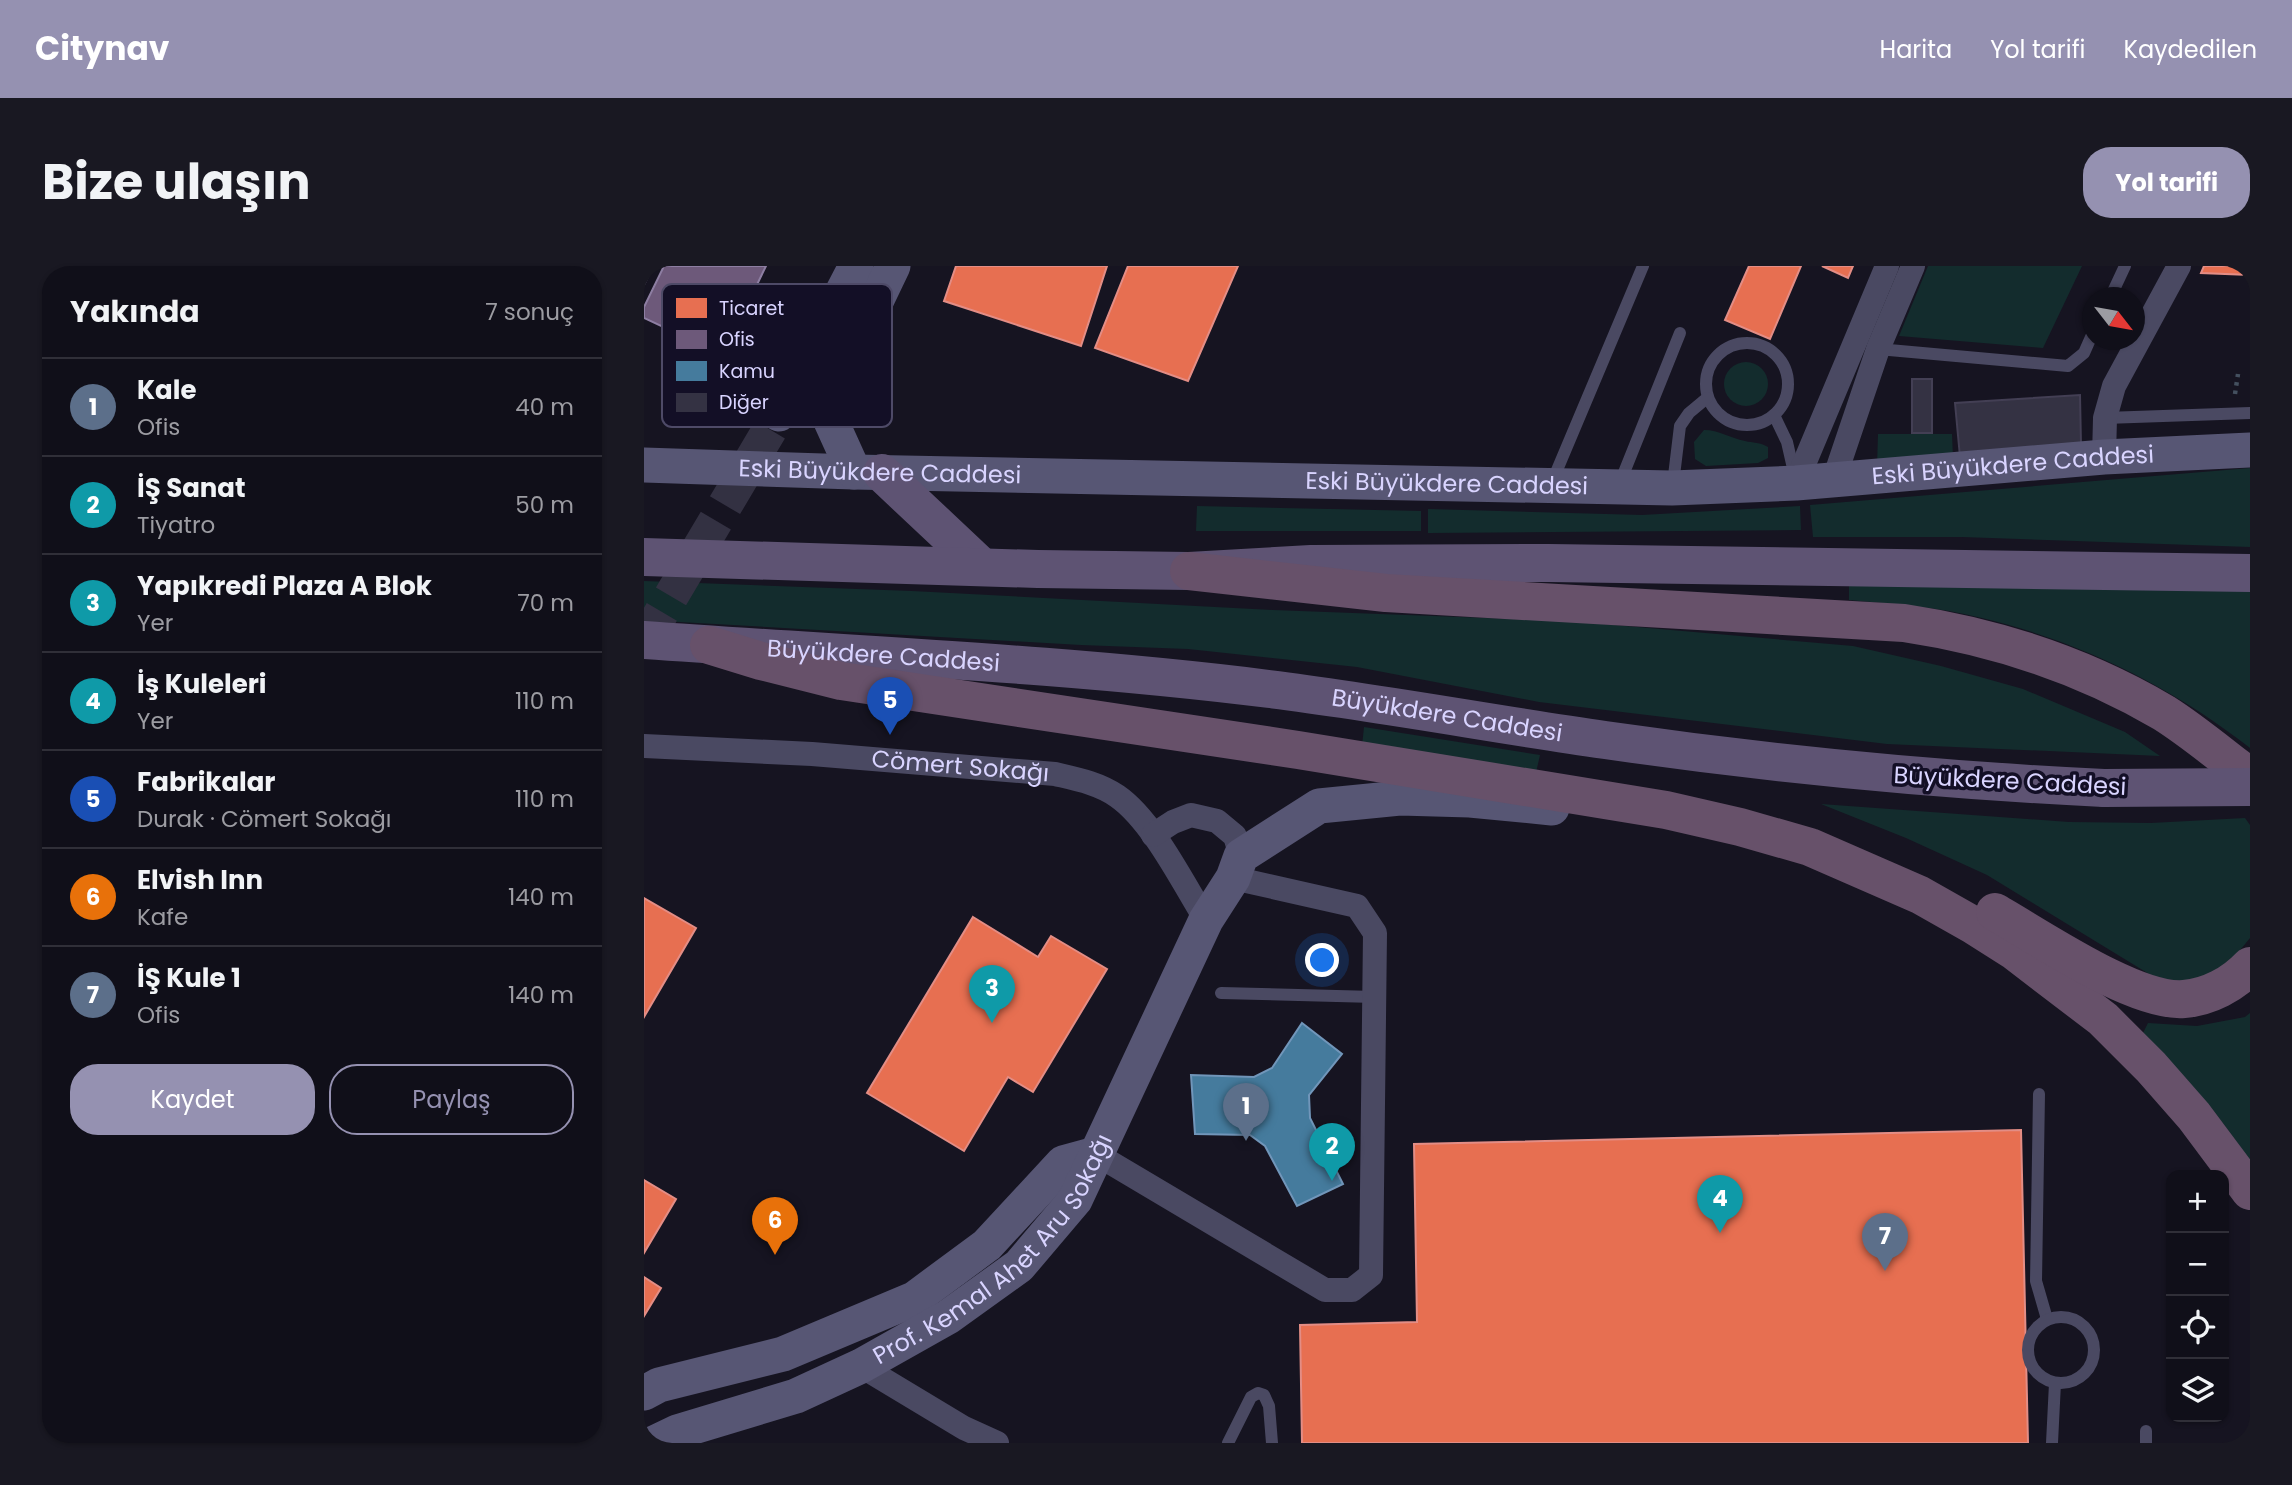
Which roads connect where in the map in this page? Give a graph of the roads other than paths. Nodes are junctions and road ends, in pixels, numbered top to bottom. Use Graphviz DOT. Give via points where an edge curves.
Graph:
graph roads {
  1 [pos="856,266"];
  2 [pos="893,266"];
  3 [pos="1643,266"];
  4 [pos="1887,266"];
  5 [pos="1913,266"];
  6 [pos="2125,266"];
  7 [pos="2179,266"];
  8 [pos="847,284"];
  9 [pos="884,284"];
  10 [pos="2115,287"];
  11 [pos="1680,333"];
  12 [pos="1878,349"];
  13 [pos="2085,350"];
  14 [pos="1707,398"];
  15 [pos="2250,413"];
  16 [pos="1774,415"];
  17 [pos="2105,418"];
  18 [pos="838,427"];
  19 [pos="2250,450"];
  20 [pos="2104,457"];
  21 [pos="644,465"];
  22 [pos="868,472"];
  23 [pos="1834,479"];
  24 [pos="1797,483"];
  25 [pos="1550,486"];
  26 [pos="1618,488"];
  27 [pos="1672,488"];
  28 [pos="644,557"];
  29 [pos="982,567"];
  30 [pos="1189,571"];
  31 [pos="2247,571"];
  32 [pos="644,640"];
  33 [pos="709,645"];
  34 [pos="2190,732"];
  35 [pos="644,746"];
  36 [pos="2250,777"];
  37 [pos="2250,787"];
  38 [pos="2250,810"];
  39 [pos="1740,827"];
  40 [pos="1153,835"];
  41 [pos="1810,847"];
  42 [pos="1237,867"];
  43 [pos="1206,920"];
  44 [pos="2250,966"];
  45 [pos="1222,993"];
  46 [pos="1375,997"];
  47 [pos="2039,1094"];
  48 [pos="1096,1154"];
  49 [pos="2250,1191"];
  50 [pos="2047,1320"];
  51 [pos="825,1336"];
  52 [pos="861,1366"];
  53 [pos="2055,1383"];
  54 [pos="644,1393"];
  55 [pos="654,1443"];
  56 [pos="997,1443"];
  57 [pos="1228,1443"];
  58 [pos="1272,1443"];
  59 [pos="2052,1443"];
  1 -- 8 [label="street"];
  2 -- 9 [label="street"];
  3 -- 25 [label="lane"];
  4 -- 24 [label="street"];
  5 -- 12 [label="street"];
  6 -- 10 [label="lane"];
  7 -- 17 [label="street" via="2114,386"];
  11 -- 26 [label="lane"];
  12 -- 13 [label="lane" via="2068,366"];
  12 -- 23 [label="street"];
  14 -- 16 [label="lane" via="1715,411 1739,425 1753,425"];
  14 -- 16 [label="lane" via="1707,371 1714,358 1738,343 1752,342 1774,353 1787,374 1785,399"];
  14 -- 27 [label="lane" via="1680,426"];
  15 -- 17 [label="lane"];
  16 -- 24 [label="lane" via="1787,442"];
  17 -- 20 [label="street"];
  18 -- 22 [label="street"];
  19 -- 20 [label="street, Eski Büyükdere Caddesi"];
  20 -- 23 [label="street, Eski Büyükdere Caddesi"];
  21 -- 22 [label="street, Eski Büyükdere Caddesi"];
  22 -- 25 [label="street, Eski Büyükdere Caddesi"];
  22 -- 29 [label="main road"];
  23 -- 24 [label="street, Eski Büyükdere Caddesi"];
  24 -- 27 [label="street, Eski Büyükdere Caddesi"];
  25 -- 26 [label="street, Eski Büyükdere Caddesi"];
  26 -- 27 [label="street, Eski Büyükdere Caddesi"];
  28 -- 29 [label="main road"];
  29 -- 30 [label="main road"];
  30 -- 31 [label="main road" via="1311,564 1549,563"];
  30 -- 34 [label="highway" via="1386,593 1946,629 2047,656 2126,692"];
  32 -- 33 [label="main road, Büyükdere Caddesi"];
  33 -- 37 [label="main road, Büyükdere Caddesi, bridge" via="1126,673 1370,702 1605,740 1896,775 2104,788"];
  33 -- 39 [label="highway" via="841,681 1298,750 1666,810"];
  34 -- 36 [label="highway"];
  34 -- 38 [label="highway"];
  35 -- 40 [label="street, Cömert Sokağı" via="1055,774 1116,796 1142,818"];
  39 -- 41 [label="highway"];
  39 -- 42 [label="street" via="1495,802 1400,798 1319,806"];
  40 -- 42 [label="street" via="1191,815 1217,821 1235,836"];
  40 -- 43 [label="street, Cömert Sokağı"];
  41 -- 44 [label="highway" via="1861,852 1899,864 1968,896 2124,986 2157,995 2183,999 2212,993 2238,979"];
  41 -- 49 [label="highway" via="1920,895 1973,925 2103,1019 2194,1116"];
  42 -- 43 [label="street, Prof. Kemal Ahet Aru Sokağı"];
  42 -- 46 [label="street" via="1357,906 1375,933"];
  43 -- 48 [label="street, Prof. Kemal Ahet Aru Sokağı"];
  45 -- 46 [label="lane"];
  46 -- 48 [label="street" via="1371,1275 1352,1290 1325,1290"];
  47 -- 50 [label="lane" via="2036,1281"];
  48 -- 51 [label="street" via="1063,1163 987,1245 914,1299"];
  48 -- 52 [label="street, Prof. Kemal Ahet Aru Sokağı" via="1075,1200 1019,1266 948,1317"];
  50 -- 53 [label="lane" via="2030,1337 2029,1361 2035,1371"];
  50 -- 53 [label="lane" via="2079,1322 2087,1329 2094,1350 2092,1361 2078,1378"];
  51 -- 52 [label="street"];
  51 -- 54 [label="street" via="783,1354 659,1385"];
  52 -- 55 [label="street, Prof. Kemal Ahet Aru Sokağı" via="796,1396"];
  52 -- 56 [label="street"];
  53 -- 59 [label="lane"];
  57 -- 58 [label="lane" via="1251,1397 1258,1393 1269,1406"];
}
